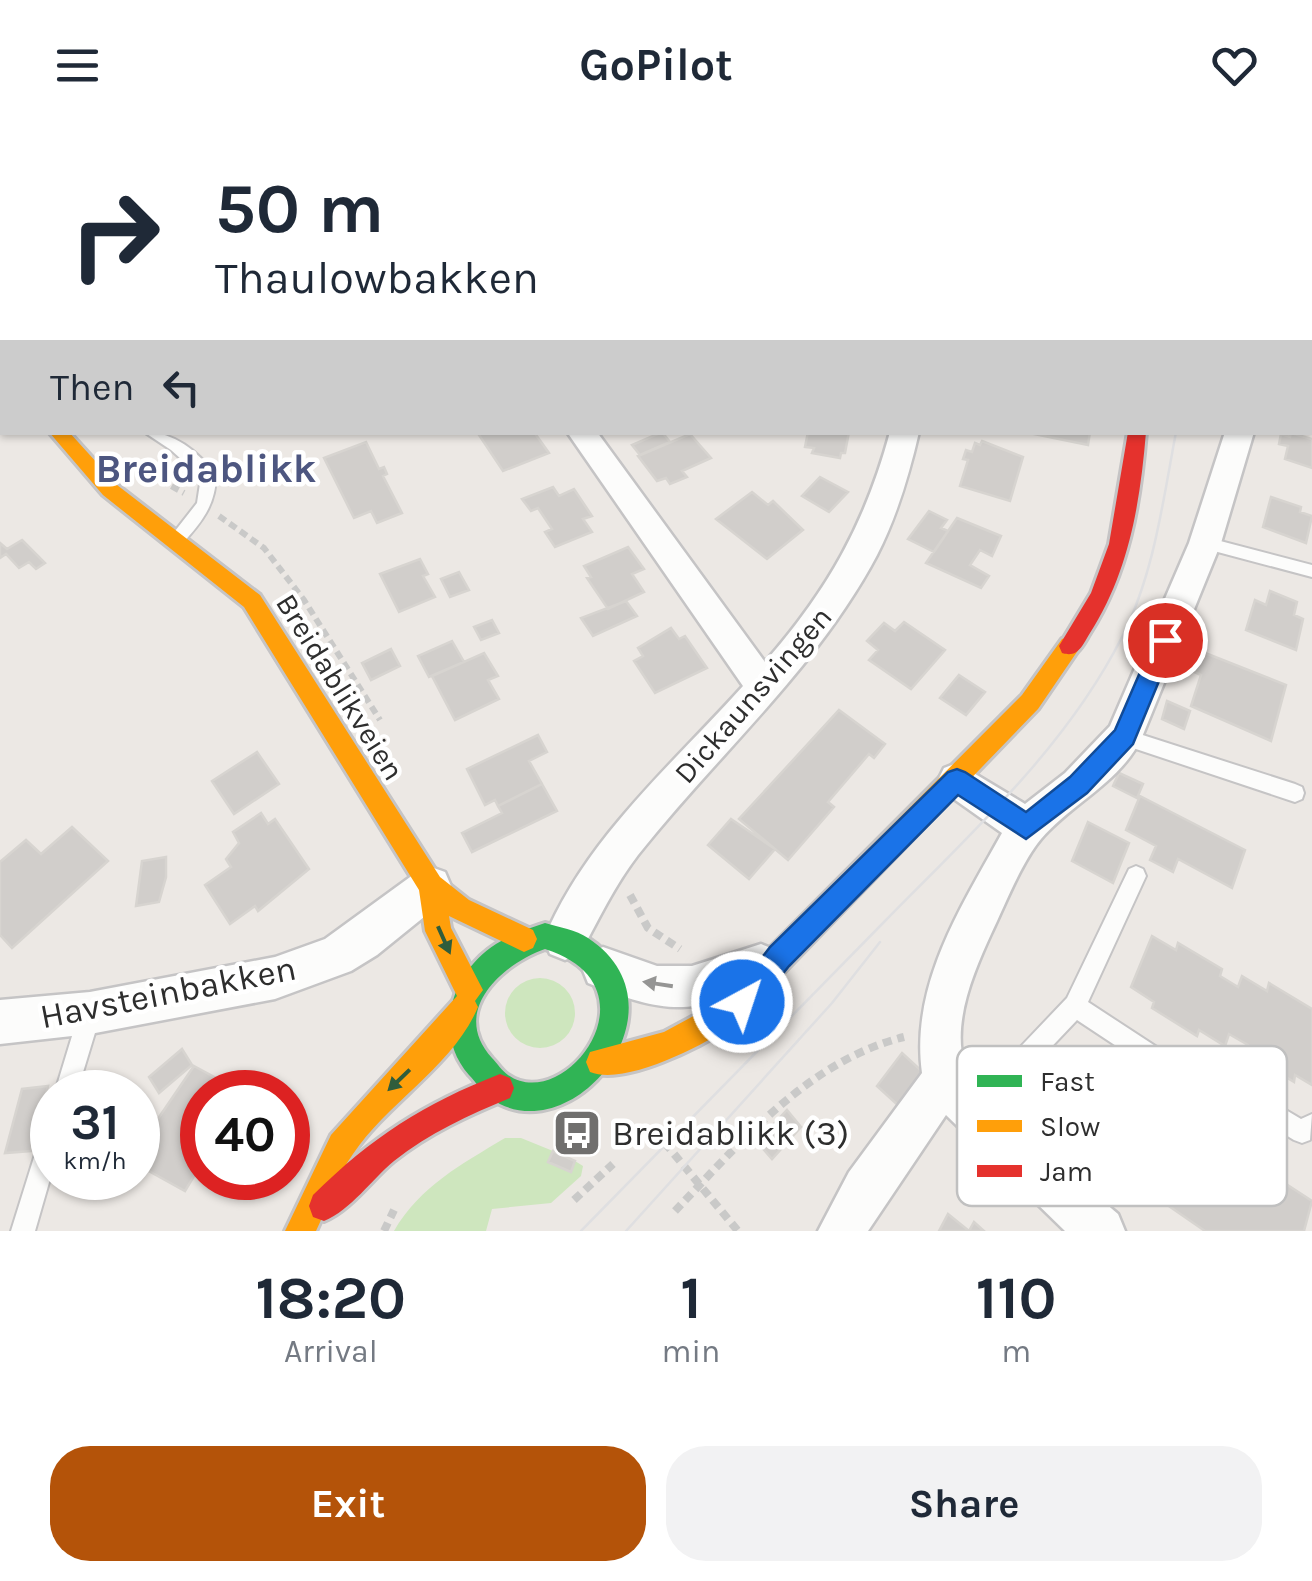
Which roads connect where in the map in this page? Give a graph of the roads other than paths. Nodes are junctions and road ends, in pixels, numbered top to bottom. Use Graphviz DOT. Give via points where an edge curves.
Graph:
graph roads {
  1 [pos="61,435"];
  2 [pos="156,435"];
  3 [pos="583,435"];
  4 [pos="904,435"];
  5 [pos="1137,435"];
  6 [pos="1239,435"];
  7 [pos="176,540"];
  8 [pos="1205,543"];
  9 [pos="1312,572"];
  10 [pos="763,687"];
  11 [pos="1124,737"];
  12 [pos="957,780"];
  13 [pos="1295,793"];
  14 [pos="1026,827"];
  15 [pos="1136,876"];
  16 [pos="431,886"];
  17 [pos="524,939"];
  18 [pos="564,939"];
  19 [pos="780,956"];
  20 [pos="604,968"];
  21 [pos="466,998"];
  22 [pos="1075,1006"];
  23 [pos="90,1013"];
  24 [pos="0,1022"];
  25 [pos="1003,1046"];
  26 [pos="1137,1046"];
  27 [pos="600,1062"];
  28 [pos="73,1070"];
  29 [pos="957,1072"];
  30 [pos="953,1074"];
  31 [pos="957,1078"];
  32 [pos="500,1088"];
  33 [pos="1287,1123"];
  34 [pos="1312,1125"];
  35 [pos="32,1200"];
  36 [pos="1077,1206"];
  37 [pos="23,1231"];
  38 [pos="300,1231"];
  39 [pos="842,1231"];
  40 [pos="1100,1231"];
  1 -- 7 [label="street, Breidablikveien" via="110,490"];
  2 -- 7 [label="lane" via="208,475 206,506"];
  3 -- 10 [label="street"];
  4 -- 10 [label="street, Dickaunsvingen" via="896,480 864,555 826,614"];
  5 -- 12 [label="street" via="1130,512 1113,569 1084,626 1030,702"];
  6 -- 8 [label="street"];
  7 -- 16 [label="street, Breidablikveien" via="252,602"];
  8 -- 9 [label="lane"];
  8 -- 11 [label="street"];
  10 -- 18 [label="street, Dickaunsvingen" via="624,843"];
  11 -- 13 [label="lane"];
  11 -- 14 [label="street"];
  12 -- 14 [label="street"];
  12 -- 19 [label="street"];
  14 -- 30 [label="street" via="957,964"];
  15 -- 22 [label="lane"];
  16 -- 17 [label="street, Breidablikveien" via="460,910"];
  16 -- 21 [label="street, Breidablikveien, one-way" via="438,931"];
  16 -- 23 [label="street, Havsteinbakken" via="336,956 276,978"];
  17 -- 18 [label="street"];
  17 -- 21 [label="street" via="488,961"];
  18 -- 20 [label="street"];
  19 -- 20 [label="street, one-way" via="692,987 657,988"];
  19 -- 27 [label="street" via="710,1028 677,1047"];
  20 -- 27 [label="street" via="616,1023"];
  21 -- 32 [label="street" via="466,1045"];
  21 -- 38 [label="street, one-way" via="432,1048 341,1144"];
  22 -- 25 [label="lane"];
  22 -- 26 [label="lane"];
  23 -- 24 [label="street, Havsteinbakken"];
  23 -- 28 [label="lane"];
  27 -- 32 [label="street" via="584,1079 542,1097"];
  29 -- 30 [label="lane"];
  30 -- 31 [label="street"];
  30 -- 39 [label="street"];
  32 -- 38 [label="street" via="440,1111 406,1133 354,1174"];
  33 -- 34 [label="lane" via="1302,1132"];
  35 -- 37 [label="lane"];
  36 -- 40 [label="street"];
}
